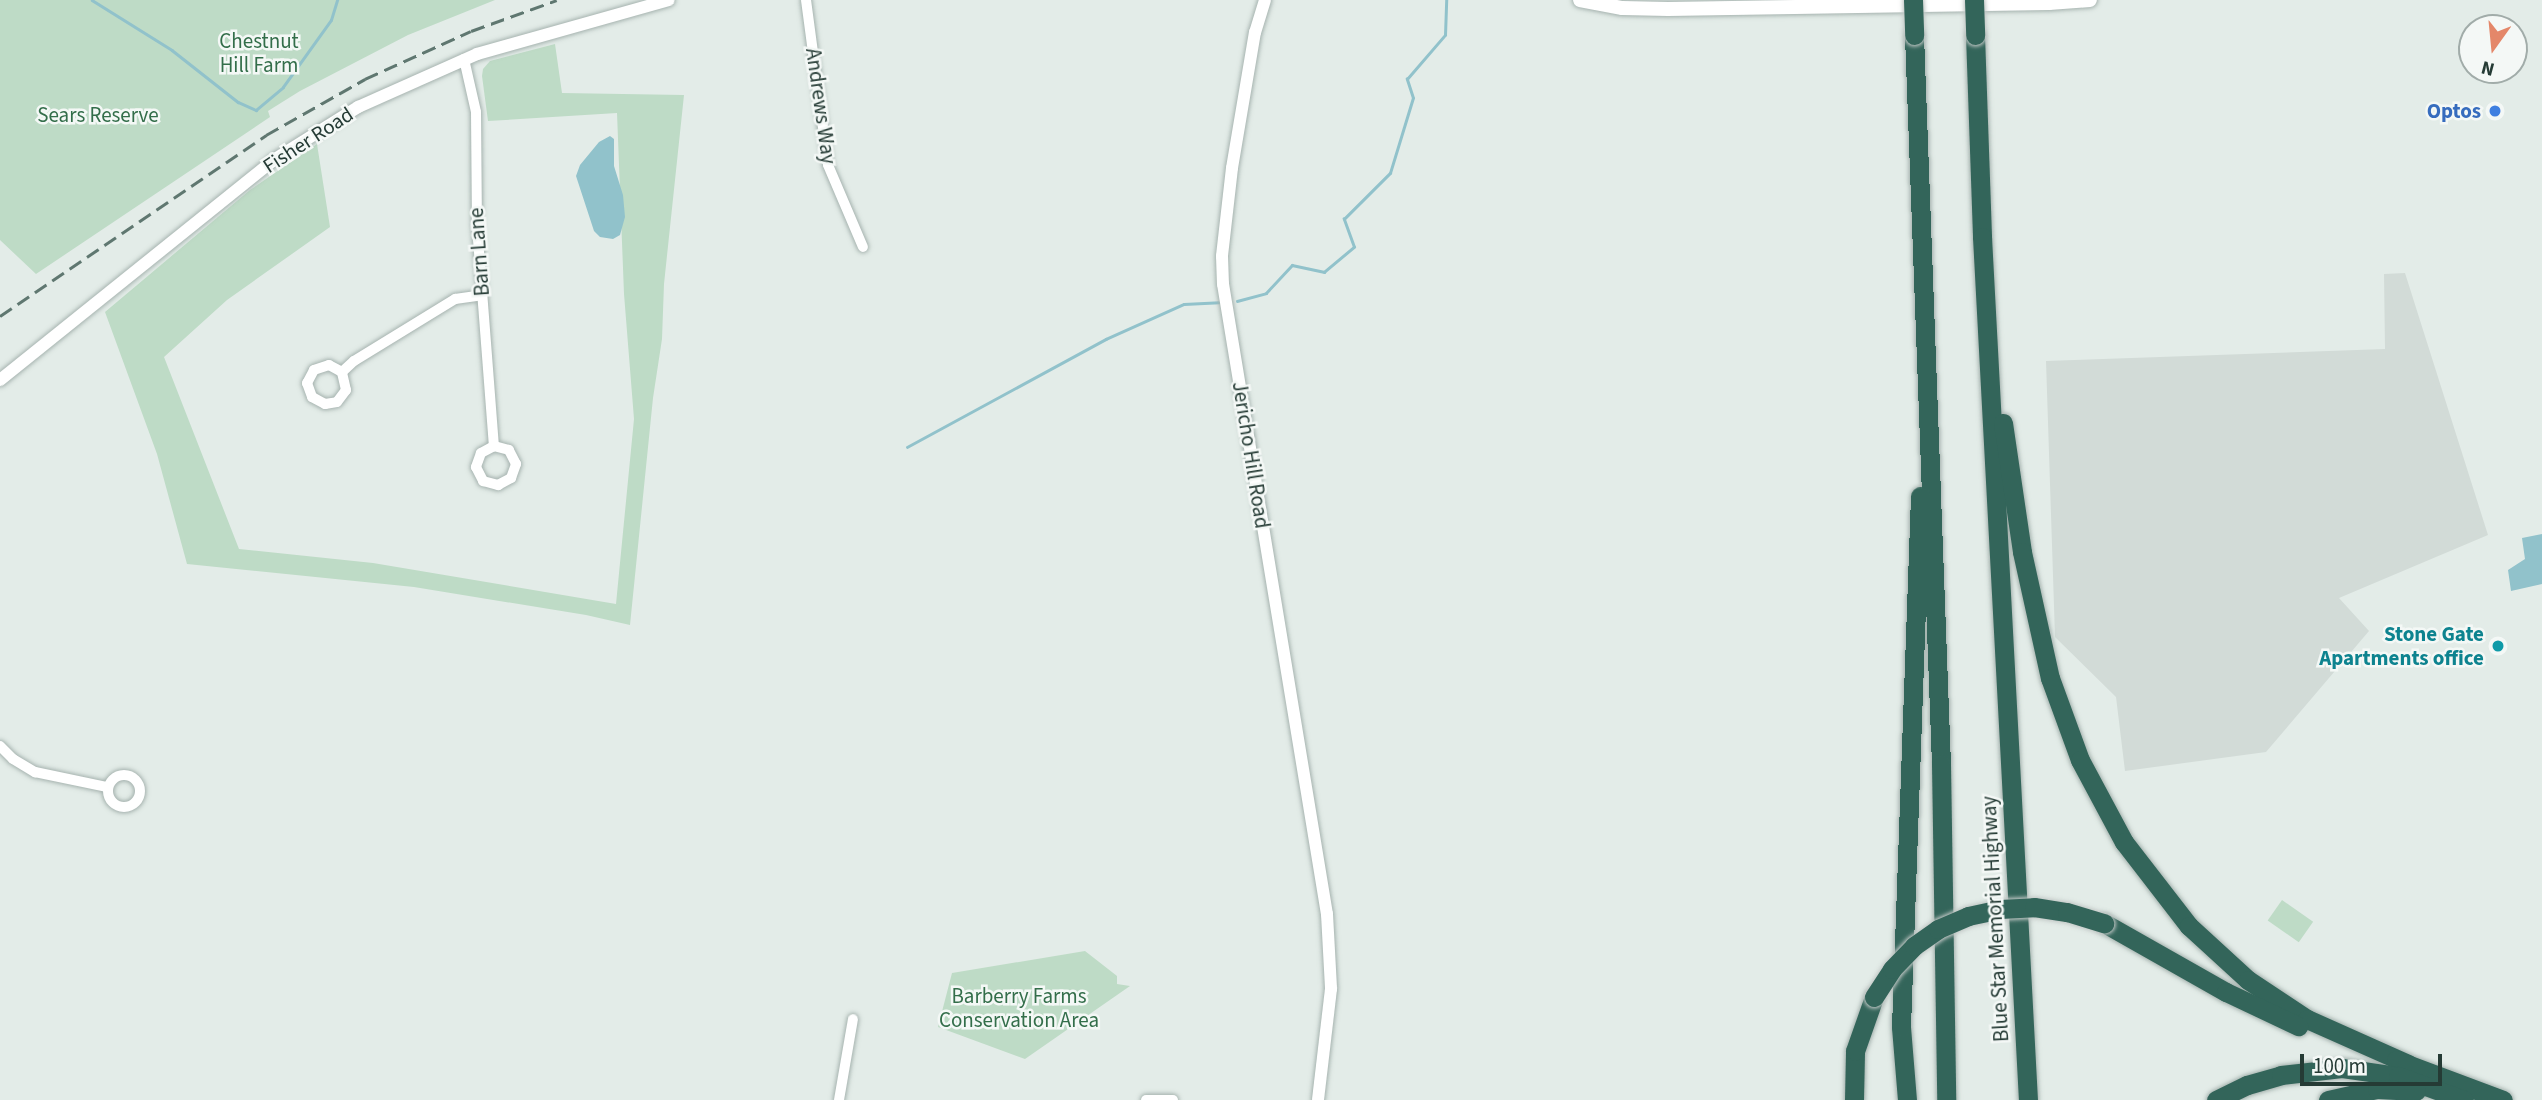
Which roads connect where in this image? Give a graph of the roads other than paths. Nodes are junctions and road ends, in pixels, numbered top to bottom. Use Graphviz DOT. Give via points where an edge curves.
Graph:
graph roads {
  1 [pos="669,0"];
  2 [pos="806,0"];
  3 [pos="1265,0"];
  4 [pos="1580,0"];
  5 [pos="1913,0"];
  6 [pos="1974,0"];
  7 [pos="2090,0"];
  8 [pos="464,59"];
  9 [pos="1982,237"];
  10 [pos="863,247"];
  11 [pos="482,295"];
  12 [pos="1925,331"];
  13 [pos="342,372"];
  14 [pos="0,380"];
  15 [pos="494,446"];
  16 [pos="0,746"];
  17 [pos="107,787"];
  18 [pos="1945,926"];
  19 [pos="853,1019"];
  20 [pos="2408,1064"];
  21 [pos="1906,1093"];
  22 [pos="839,1100"];
  23 [pos="1146,1100"];
  24 [pos="1173,1100"];
  25 [pos="1318,1100"];
  26 [pos="1854,1100"];
  27 [pos="1946,1100"];
  28 [pos="2028,1100"];
  29 [pos="2216,1100"];
  30 [pos="2328,1100"];
  31 [pos="2454,1100"];
  32 [pos="2464,1100"];
  33 [pos="2503,1100"];
  1 -- 8 [label="street, Fisher Road"];
  2 -- 10 [label="street, Andrews Way" via="828,165"];
  3 -- 25 [label="street, Jericho Hill Road" via="1255,32 1232,168 1223,284 1327,910 1331,989"];
  4 -- 7 [label="main road" via="1637,9"];
  5 -- 12 [label="highway, bridge"];
  6 -- 9 [label="highway, bridge"];
  8 -- 11 [label="street, Barn Lane" via="476,112"];
  8 -- 14 [label="street, Fisher Road" via="358,107 272,161"];
  9 -- 20 [label="highway" via="2008,464 2029,586 2059,706 2097,796 2155,885 2227,962 2298,1014"];
  9 -- 28 [label="highway, Blue Star Memorial Highway"];
  11 -- 13 [label="street" via="455,299"];
  11 -- 15 [label="street, Barn Lane"];
  12 -- 18 [label="highway"];
  12 -- 21 [label="highway" via="1902,1018"];
  13 -- 13 [label="street" via="347,386 340,400 326,404 312,397 307,383 314,370 328,365"];
  15 -- 15 [label="street" via="481,453 476,467 483,481 498,485 511,478 516,464 509,450"];
  16 -- 17 [label="street" via="34,772"];
  18 -- 20 [label="highway, bridge" via="1984,912 2025,907 2060,910 2104,923 2264,1012"];
  18 -- 26 [label="highway, bridge" via="1902,958 1874,997 1856,1051"];
  18 -- 27 [label="highway"];
  19 -- 22 [label="street"];
  20 -- 33 [label="highway"];
  23 -- 24 [label="street"];
  29 -- 32 [label="highway" via="2272,1077 2330,1068 2398,1076"];
  30 -- 31 [label="highway" via="2390,1089"];
}
